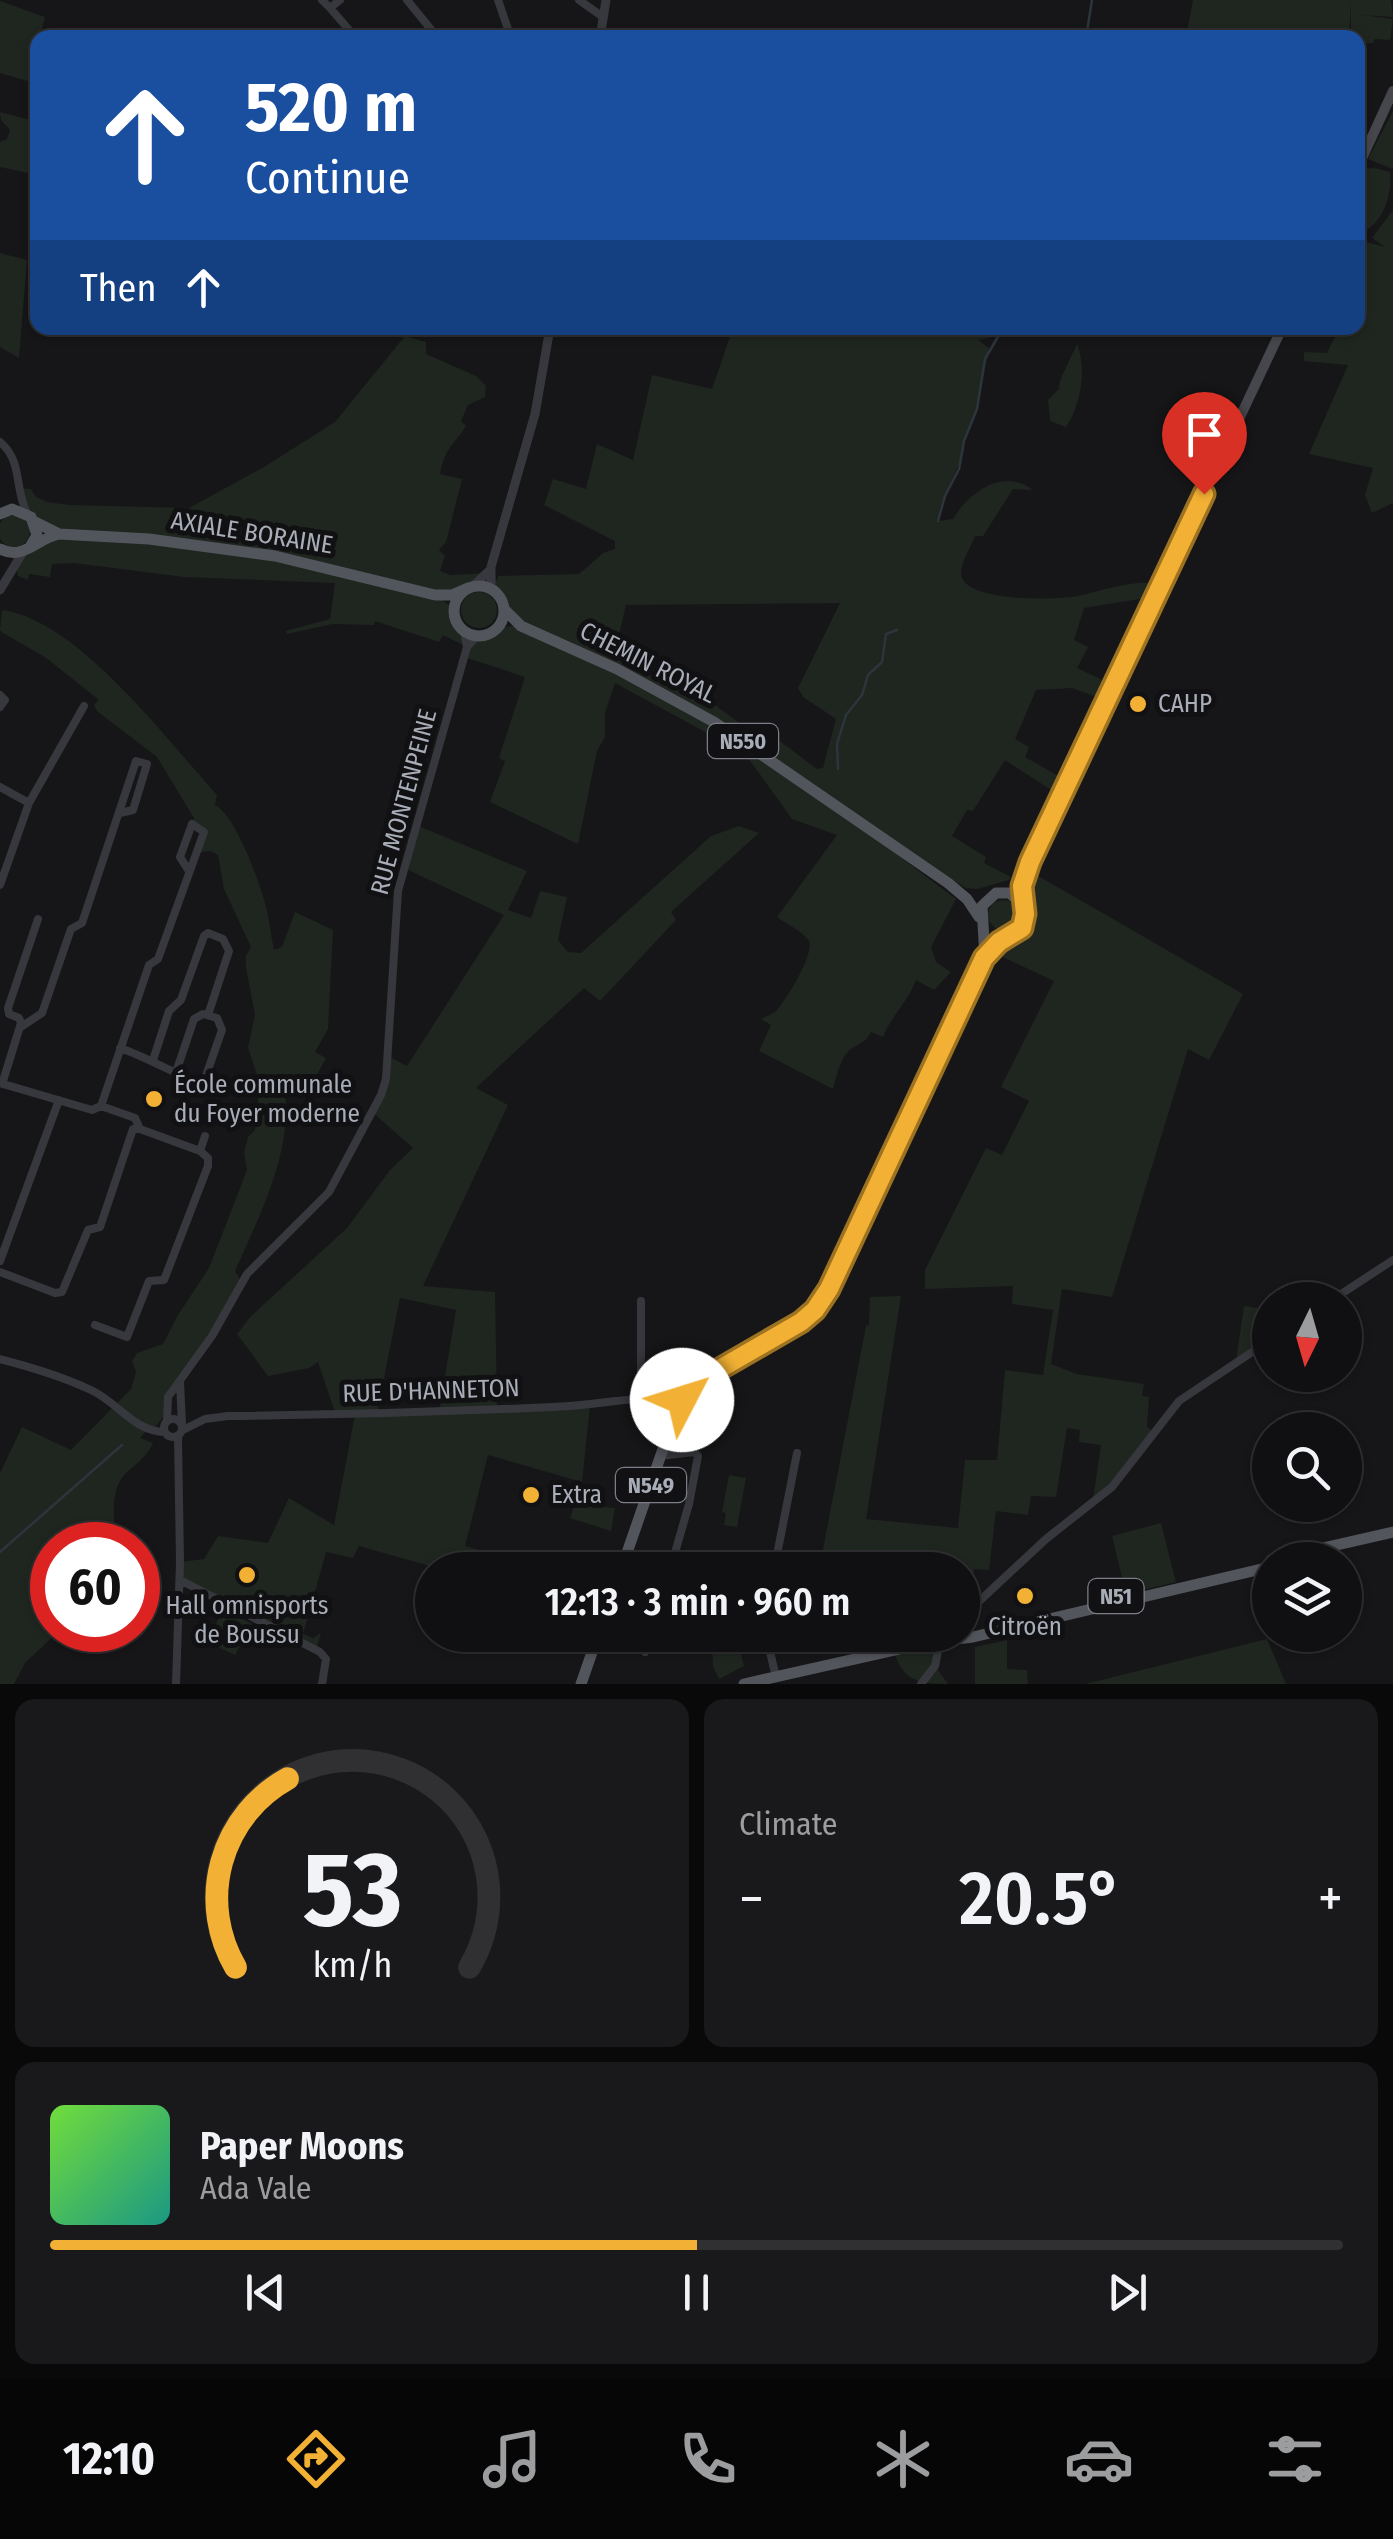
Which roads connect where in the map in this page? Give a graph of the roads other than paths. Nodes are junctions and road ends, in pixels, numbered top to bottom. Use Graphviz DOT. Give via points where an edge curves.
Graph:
graph roads {
  1 [pos="322,0"];
  2 [pos="340,0"];
  3 [pos="407,0"];
  4 [pos="498,0"];
  5 [pos="579,0"];
  6 [pos="606,0"];
  7 [pos="330,8"];
  8 [pos="603,18"];
  9 [pos="350,30"];
  10 [pos="431,30"];
  11 [pos="508,30"];
  12 [pos="601,30"];
  13 [pos="1393,90"];
  14 [pos="1365,152"];
  15 [pos="549,335"];
  16 [pos="1279,335"];
  17 [pos="0,442"];
  18 [pos="18,488"];
  19 [pos="2,512"];
  20 [pos="31,517"];
  21 [pos="59,534"];
  22 [pos="0,550"];
  23 [pos="26,550"];
  24 [pos="491,567"];
  25 [pos="6,576"];
  26 [pos="470,587"];
  27 [pos="491,589"];
  28 [pos="0,590"];
  29 [pos="436,595"];
  30 [pos="504,609"];
  31 [pos="454,610"];
  32 [pos="521,626"];
  33 [pos="496,628"];
  34 [pos="464,631"];
  35 [pos="478,635"];
  36 [pos="467,647"];
  37 [pos="0,695"];
  38 [pos="84,706"];
  39 [pos="0,707"];
  40 [pos="0,787"];
  41 [pos="30,803"];
  42 [pos="120,813"];
  43 [pos="1030,862"];
  44 [pos="190,871"];
  45 [pos="948,883"];
  46 [pos="0,885"];
  47 [pos="1000,893"];
  48 [pos="1024,907"];
  49 [pos="38,919"];
  50 [pos="982,923"];
  51 [pos="1004,938"];
  52 [pos="984,958"];
  53 [pos="208,1015"];
  54 [pos="21,1027"];
  55 [pos="120,1048"];
  56 [pos="153,1060"];
  57 [pos="175,1074"];
  58 [pos="1,1082"];
  59 [pos="60,1100"];
  60 [pos="101,1106"];
  61 [pos="140,1129"];
  62 [pos="205,1136"];
  63 [pos="200,1151"];
  64 [pos="1393,1260"];
  65 [pos="0,1261"];
  66 [pos="0,1272"];
  67 [pos="1359,1282"];
  68 [pos="642,1301"];
  69 [pos="95,1325"];
  70 [pos="1252,1352"];
  71 [pos="0,1359"];
  72 [pos="180,1382"];
  73 [pos="642,1400"];
  74 [pos="682,1400"];
  75 [pos="184,1409"];
  76 [pos="205,1419"];
  77 [pos="167,1421"];
  78 [pos="181,1430"];
  79 [pos="165,1432"];
  80 [pos="797,1453"];
  81 [pos="660,1456"];
  82 [pos="1393,1535"];
  83 [pos="1361,1542"];
  84 [pos="1362,1543"];
  85 [pos="627,1552"];
  86 [pos="675,1552"];
  87 [pos="778,1552"];
  88 [pos="1252,1566"];
  89 [pos="1252,1567"];
  90 [pos="180,1580"];
  91 [pos="980,1603"];
  92 [pos="980,1630"];
  93 [pos="980,1632"];
  94 [pos="592,1652"];
  95 [pos="770,1652"];
  96 [pos="882,1652"];
  97 [pos="943,1652"];
  98 [pos="776,1676"];
  99 [pos="176,1684"];
  100 [pos="322,1684"];
  101 [pos="581,1684"];
  102 [pos="744,1684"];
  103 [pos="921,1684"];
  1 -- 7 [label="street"];
  2 -- 7 [label="street"];
  3 -- 10 [label="street"];
  4 -- 11 [label="street"];
  5 -- 8 [label="street"];
  6 -- 8 [label="street"];
  7 -- 9 [label="street"];
  8 -- 12 [label="street"];
  13 -- 14 [label="main road"];
  15 -- 24 [label="street" via="535,414"];
  16 -- 43 [label="main road"];
  17 -- 18 [label="street" via="14,458"];
  18 -- 19 [label="street"];
  18 -- 20 [label="street"];
  19 -- 20 [label="main road" via="20,510"];
  20 -- 21 [label="main road, AXIALE BORAINE"];
  20 -- 23 [label="main road" via="37,535"];
  21 -- 23 [label="main road, AXIALE BORAINE"];
  21 -- 29 [label="main road, AXIALE BORAINE" via="239,550"];
  22 -- 23 [label="main road"];
  22 -- 25 [label="street"];
  23 -- 25 [label="street"];
  24 -- 26 [label="street"];
  24 -- 27 [label="street"];
  25 -- 28 [label="street"];
  26 -- 27 [label="main road"];
  26 -- 29 [label="main road, AXIALE BORAINE"];
  26 -- 31 [label="main road"];
  27 -- 30 [label="main road"];
  29 -- 31 [label="main road, AXIALE BORAINE"];
  30 -- 32 [label="main road, CHEMIN ROYAL / N550"];
  30 -- 33 [label="main road"];
  31 -- 34 [label="main road"];
  32 -- 33 [label="main road, CHEMIN ROYAL / N550"];
  32 -- 45 [label="main road, CHEMIN ROYAL / N550" via="714,722"];
  33 -- 35 [label="main road"];
  34 -- 35 [label="main road"];
  34 -- 36 [label="street, RUE MONTENPEINE"];
  35 -- 36 [label="street, RUE MONTENPEINE"];
  36 -- 72 [label="street, RUE MONTENPEINE" via="398,890 381,1095 329,1192 250,1269"];
  37 -- 39 [label="street"];
  38 -- 41 [label="street"];
  40 -- 41 [label="street"];
  41 -- 46 [label="street"];
  42 -- 42 [label="street" via="133,810 147,764 136,761"];
  42 -- 54 [label="street" via="42,1012"];
  43 -- 47 [label="main road"];
  43 -- 48 [label="main road"];
  44 -- 44 [label="street" via="204,832 192,824 180,856"];
  44 -- 55 [label="street"];
  45 -- 47 [label="main road, CHEMIN ROYAL / N550" via="976,894"];
  45 -- 50 [label="main road, CHEMIN ROYAL / N550"];
  47 -- 48 [label="main road" via="1016,896"];
  47 -- 50 [label="main road" via="985,900"];
  48 -- 51 [label="main road" via="1022,928"];
  49 -- 54 [label="street" via="8,1008"];
  50 -- 51 [label="main road"];
  50 -- 52 [label="main road"];
  51 -- 52 [label="main road, N549"];
  52 -- 74 [label="main road, N549" via="820,1303 794,1327 692,1385"];
  53 -- 56 [label="street" via="229,951 223,939 208,933"];
  53 -- 57 [label="street" via="194,1019"];
  53 -- 57 [label="street" via="222,1030 204,1084"];
  54 -- 58 [label="street"];
  55 -- 56 [label="street"];
  55 -- 60 [label="street"];
  56 -- 57 [label="street"];
  58 -- 59 [label="street"];
  59 -- 60 [label="street" via="92,1110"];
  59 -- 65 [label="street"];
  60 -- 61 [label="street" via="136,1118"];
  61 -- 63 [label="street"];
  61 -- 66 [label="street" via="134,1130 100,1227 88,1230 66,1288 55,1293"];
  62 -- 63 [label="street"];
  63 -- 69 [label="street" via="208,1166 164,1280 149,1280 127,1337"];
  64 -- 67 [label="street"];
  68 -- 73 [label="street"];
  70 -- 91 [label="street" via="1179,1400 1112,1487"];
  71 -- 79 [label="street" via="88,1388 140,1426"];
  72 -- 75 [label="street"];
  72 -- 77 [label="street, RUE MONTENPEINE" via="168,1396"];
  73 -- 74 [label="street, RUE D'HANNETON"];
  73 -- 76 [label="street, RUE D'HANNETON"];
  74 -- 81 [label="main road, N549"];
  75 -- 76 [label="street"];
  75 -- 78 [label="street"];
  76 -- 78 [label="street, RUE D'HANNETON"];
  77 -- 78 [label="street" via="176,1419"];
  77 -- 79 [label="street, RUE MONTENPEINE"];
  78 -- 79 [label="street"];
  78 -- 90 [label="street"];
  80 -- 87 [label="street"];
  81 -- 85 [label="main road, N549"];
  81 -- 86 [label="street" via="698,1456"];
  82 -- 83 [label="main road, N51"];
  82 -- 84 [label="main road, N51"];
  88 -- 92 [label="main road, N51"];
  89 -- 93 [label="main road, N51"];
  90 -- 99 [label="street"];
  90 -- 100 [label="street" via="320,1652 326,1666"];
  94 -- 101 [label="main road"];
  95 -- 98 [label="street"];
  96 -- 98 [label="main road, N51"];
  97 -- 103 [label="street"];
  98 -- 102 [label="main road, N51"];
}
